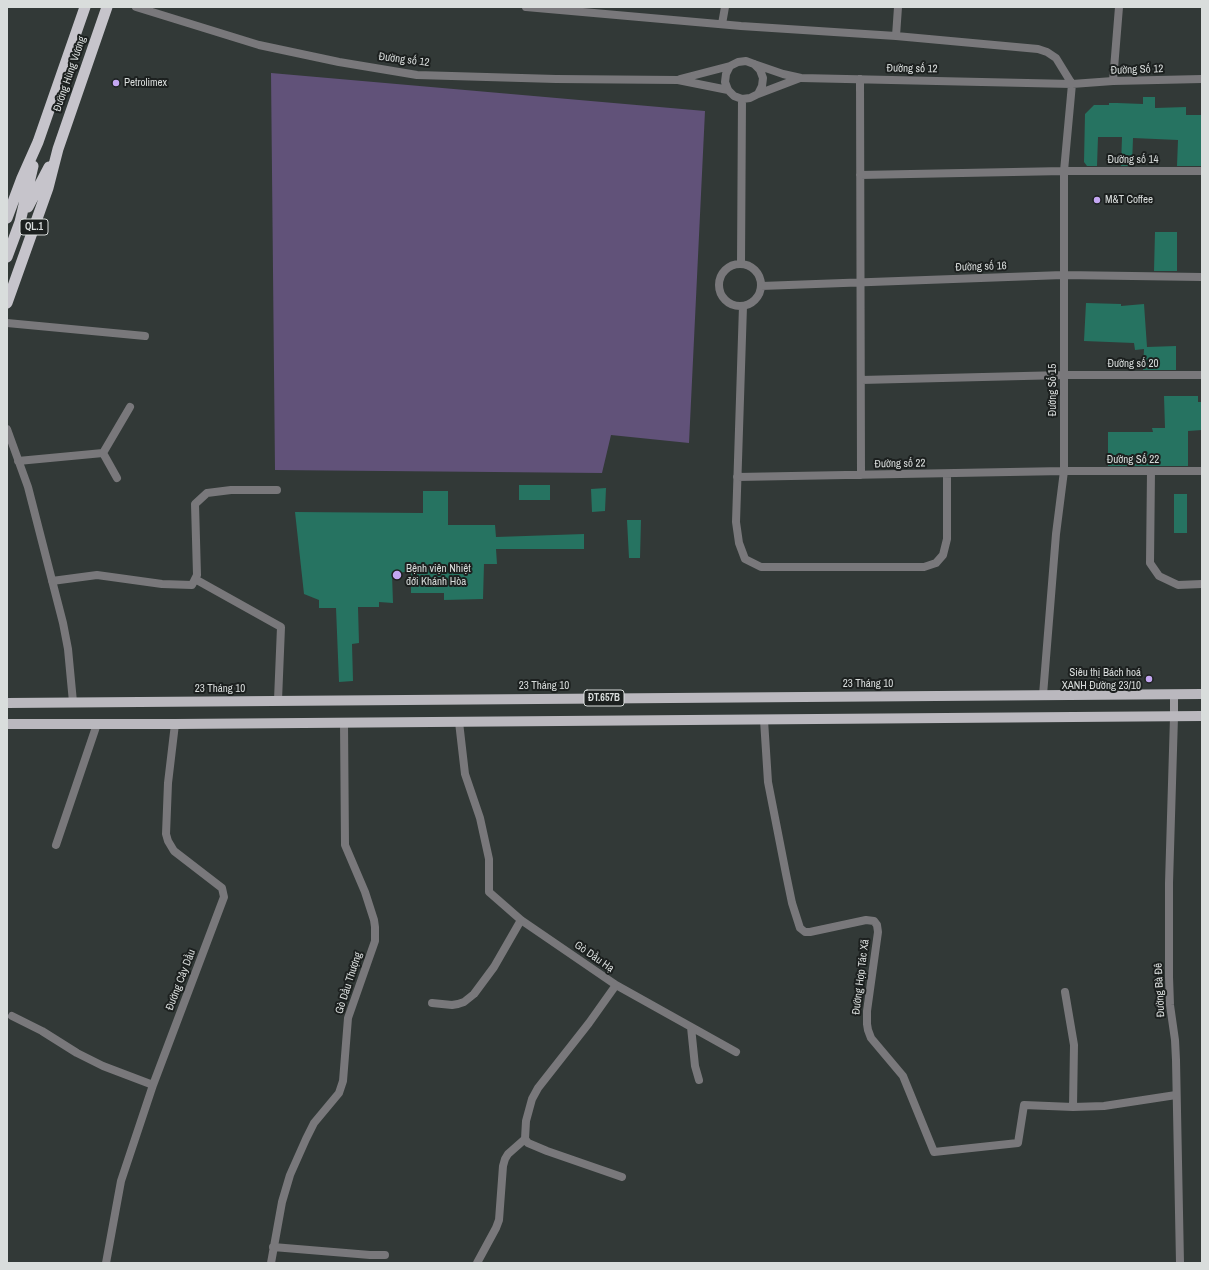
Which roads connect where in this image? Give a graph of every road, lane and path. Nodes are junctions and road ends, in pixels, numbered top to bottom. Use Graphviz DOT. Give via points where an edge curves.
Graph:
graph roads {
  1 [pos="85,7"];
  2 [pos="107,7"];
  3 [pos="136,7"];
  4 [pos="526,7"];
  5 [pos="725,7"];
  6 [pos="898,7"];
  7 [pos="1119,7"];
  8 [pos="722,24"];
  9 [pos="896,36"];
  10 [pos="754,64"];
  11 [pos="730,66"];
  12 [pos="801,78"];
  13 [pos="860,79"];
  14 [pos="1202,79"];
  15 [pos="678,80"];
  16 [pos="1113,81"];
  17 [pos="1072,84"];
  18 [pos="728,90"];
  19 [pos="758,94"];
  20 [pos="742,99"];
  21 [pos="38,142"];
  22 [pos="58,149"];
  23 [pos="1064,171"];
  24 [pos="1202,172"];
  25 [pos="860,175"];
  26 [pos="7,218"];
  27 [pos="20,222"];
  28 [pos="7,257"];
  29 [pos="741,264"];
  30 [pos="1063,275"];
  31 [pos="1202,276"];
  32 [pos="761,286"];
  33 [pos="7,303"];
  34 [pos="743,306"];
  35 [pos="7,323"];
  36 [pos="145,336"];
  37 [pos="1064,375"];
  38 [pos="1202,375"];
  39 [pos="861,380"];
  40 [pos="130,406"];
  41 [pos="7,429"];
  42 [pos="103,453"];
  43 [pos="18,461"];
  44 [pos="1064,471"];
  45 [pos="1151,471"];
  46 [pos="1202,471"];
  47 [pos="947,474"];
  48 [pos="861,475"];
  49 [pos="737,477"];
  50 [pos="117,478"];
  51 [pos="277,490"];
  52 [pos="195,579"];
  53 [pos="52,581"];
  54 [pos="1202,584"];
  55 [pos="1174,694"];
  56 [pos="1202,694"];
  57 [pos="1043,695"];
  58 [pos="278,700"];
  59 [pos="7,702"];
  60 [pos="73,702"];
  61 [pos="1202,716"];
  62 [pos="1174,717"];
  63 [pos="764,720"];
  64 [pos="459,722"];
  65 [pos="344,723"];
  66 [pos="7,724"];
  67 [pos="97,724"];
  68 [pos="175,724"];
  69 [pos="56,845"];
  70 [pos="521,920"];
  71 [pos="616,985"];
  72 [pos="1065,992"];
  73 [pos="432,1003"];
  74 [pos="12,1016"];
  75 [pos="691,1027"];
  76 [pos="736,1052"];
  77 [pos="699,1080"];
  78 [pos="153,1086"];
  79 [pos="1176,1095"];
  80 [pos="1073,1106"];
  81 [pos="525,1139"];
  82 [pos="622,1177"];
  83 [pos="273,1247"];
  84 [pos="385,1255"];
  85 [pos="106,1263"];
  86 [pos="271,1263"];
  87 [pos="477,1263"];
  88 [pos="1180,1263"];
  1 -- 21 [label="highway, Đường Hùng Vương / QL.1"];
  2 -- 22 [label="highway, Đường Hùng Vương / QL.1"];
  3 -- 15 [label="street, Đường số 12" via="259,45 417,75"];
  4 -- 8 [label="street"];
  5 -- 8 [label="street"];
  6 -- 9 [label="street"];
  7 -- 16 [label="street"];
  8 -- 9 [label="street"];
  9 -- 17 [label="street" via="1043,50 1056,58"];
  10 -- 11 [label="street" via="746,61"];
  10 -- 12 [label="street, Đường số 12"];
  10 -- 19 [label="street" via="763,78"];
  11 -- 15 [label="street, Đường số 12"];
  11 -- 18 [label="street" via="725,82"];
  12 -- 13 [label="street, Đường số 12"];
  12 -- 19 [label="street"];
  13 -- 17 [label="street, Đường số 12"];
  13 -- 25 [label="street"];
  14 -- 16 [label="street, Đường Số 12"];
  15 -- 18 [label="street, Đường số 12"];
  16 -- 17 [label="street, Đường Số 12"];
  17 -- 23 [label="street, Đường Số 15"];
  18 -- 20 [label="street"];
  19 -- 20 [label="street"];
  20 -- 29 [label="street"];
  21 -- 26 [label="highway, QL.1"];
  21 -- 27 [label="highway, QL.1"];
  22 -- 27 [label="highway, QL.1"];
  22 -- 33 [label="highway, QL.1" via="48,188"];
  23 -- 24 [label="street, Đường số 14"];
  23 -- 25 [label="street, Đường số 14"];
  23 -- 30 [label="street, Đường Số 15"];
  25 -- 39 [label="street"];
  27 -- 28 [label="highway, QL.1"];
  29 -- 32 [label="street" via="753,268"];
  29 -- 34 [label="street" via="727,268 722,273 718,286 724,299 736,306"];
  30 -- 31 [label="street, Đường số 16"];
  30 -- 32 [label="street, Đường số 16"];
  30 -- 37 [label="street, Đường Số 15"];
  32 -- 34 [label="street" via="760,293 755,299"];
  34 -- 49 [label="street"];
  35 -- 36 [label="street"];
  37 -- 38 [label="street, Đường số 20"];
  37 -- 39 [label="street, Đường số 20"];
  37 -- 44 [label="street, Đường Số 15"];
  39 -- 48 [label="street"];
  40 -- 42 [label="street"];
  41 -- 43 [label="street"];
  42 -- 43 [label="street"];
  42 -- 50 [label="street"];
  43 -- 53 [label="street" via="28,487"];
  44 -- 45 [label="street, Đường Số 22"];
  44 -- 47 [label="street, Đường số 22"];
  44 -- 57 [label="street, Đường Số 15" via="1056,534"];
  45 -- 46 [label="street, Đường Số 22"];
  45 -- 54 [label="street, Đường số 22" via="1150,563 1159,576 1178,585"];
  47 -- 48 [label="street, Đường số 22"];
  47 -- 49 [label="street" via="947,540 943,555 936,563 924,567 761,567 745,559 739,543 736,522"];
  48 -- 49 [label="street, Đường số 22"];
  51 -- 52 [label="street" via="207,493 195,504"];
  52 -- 53 [label="street" via="192,585 162,584 96,575"];
  52 -- 58 [label="street" via="280,627"];
  53 -- 60 [label="street" via="66,636"];
  55 -- 56 [label="main road, 23 Tháng 10 / ĐT.657B"];
  55 -- 57 [label="main road, 23 Tháng 10 / ĐT.657B"];
  55 -- 62 [label="main road"];
  57 -- 58 [label="main road, 23 Tháng 10 / ĐT.657B"];
  58 -- 60 [label="main road, 23 Tháng 10 / ĐT.657B"];
  59 -- 60 [label="main road, 23 Tháng 10 / ĐT.657B"];
  61 -- 62 [label="main road, ĐT.657B"];
  62 -- 63 [label="main road, ĐT.657B"];
  62 -- 79 [label="street, Đường Bà Đê" via="1169,891 1170,998 1175,1040"];
  63 -- 64 [label="main road, ĐT.657B"];
  63 -- 80 [label="street, Đường Hợp Tác Xã" via="768,782 787,881 800,928 810,932 866,920 877,924 866,1024 871,1038 903,1076 934,1152 1018,1143 1024,1105"];
  64 -- 65 [label="main road, ĐT.657B"];
  64 -- 70 [label="street, Gò Dầu Hạ" via="465,774 480,818 489,859 489,892"];
  65 -- 68 [label="main road, ĐT.657B"];
  65 -- 83 [label="street, Gò Dầu Thượng" via="345,845 374,920 375,941 348,1018 343,1081 339,1093 314,1123 290,1175"];
  66 -- 67 [label="main road, ĐT.657B"];
  67 -- 68 [label="main road, ĐT.657B"];
  67 -- 69 [label="street"];
  68 -- 78 [label="street, Đường Cây Dầu" via="168,783 166,834 174,851 222,888 224,897"];
  70 -- 71 [label="street, Gò Dầu Hạ"];
  70 -- 73 [label="street" via="494,967 474,994 458,1004"];
  71 -- 75 [label="street"];
  71 -- 81 [label="street, Gò Dầu Hạ" via="538,1088 526,1121"];
  72 -- 80 [label="street" via="1074,1045"];
  74 -- 78 [label="street" via="103,1066"];
  75 -- 76 [label="street"];
  75 -- 77 [label="street"];
  78 -- 85 [label="street, Đường Cây Dầu" via="121,1181"];
  79 -- 80 [label="street, Đường Hợp Tác Xã" via="1104,1106"];
  79 -- 88 [label="street, Đường Bà Đê"];
  81 -- 82 [label="street" via="546,1151"];
  81 -- 87 [label="street" via="505,1159 499,1220"];
  83 -- 84 [label="street"];
  83 -- 86 [label="street, Gò Dầu Thượng"];
}
